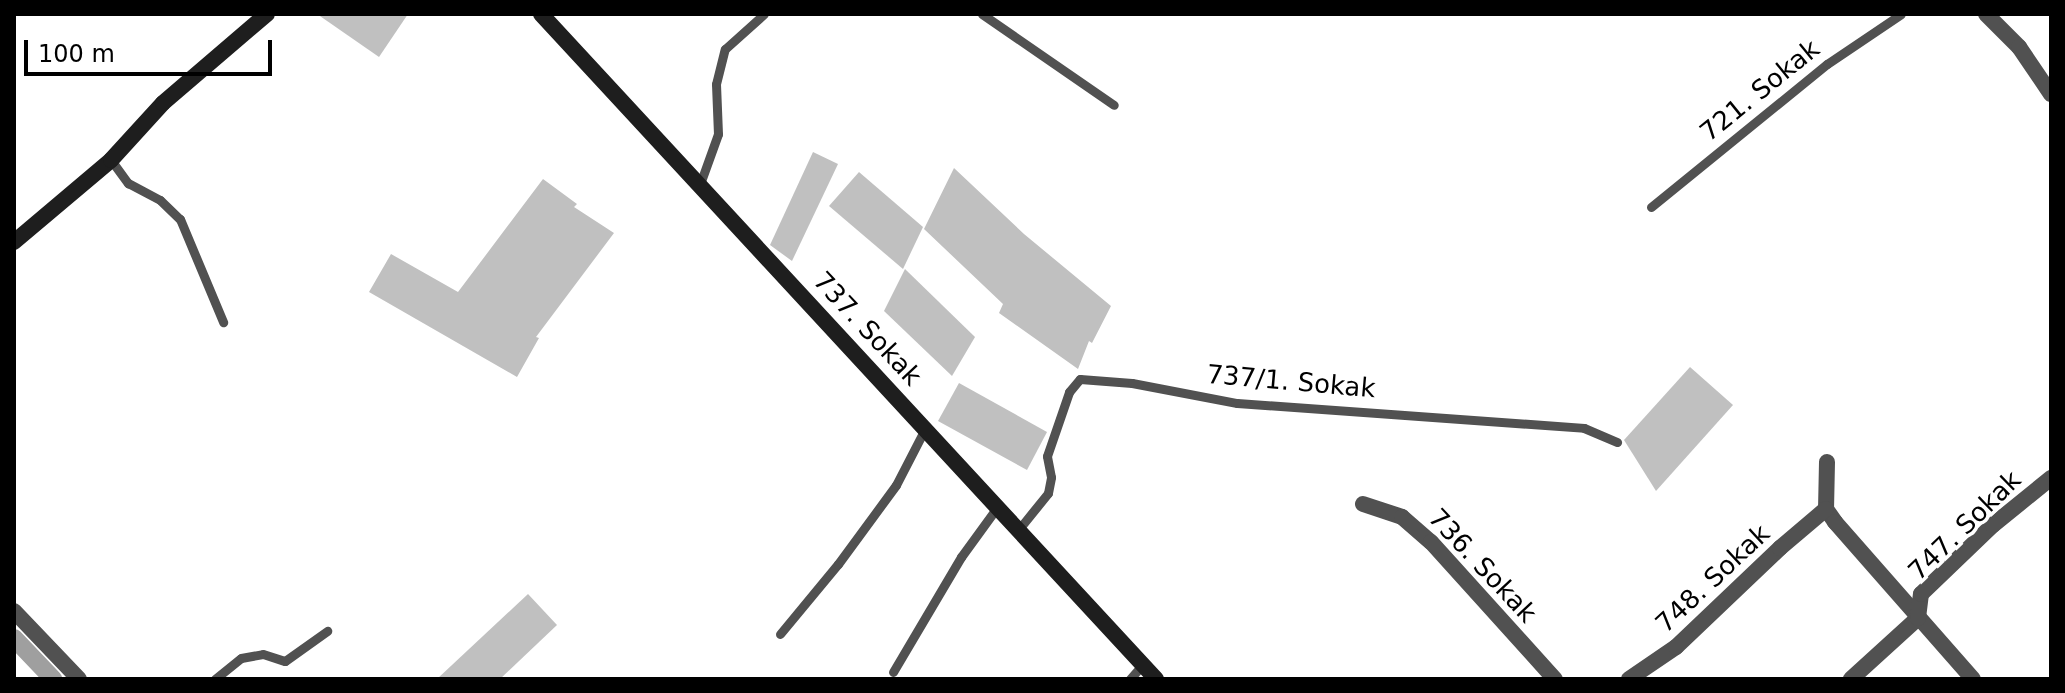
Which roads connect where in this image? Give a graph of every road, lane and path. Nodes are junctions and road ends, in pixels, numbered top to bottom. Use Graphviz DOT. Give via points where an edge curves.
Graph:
graph roads {
  1 [pos="267,14"];
  2 [pos="541,14"];
  3 [pos="764,14"];
  4 [pos="982,14"];
  5 [pos="1901,14"];
  6 [pos="1986,14"];
  7 [pos="2051,94"];
  8 [pos="1114,105"];
  9 [pos="111,160"];
  10 [pos="700,184"];
  11 [pos="1651,207"];
  12 [pos="14,242"];
  13 [pos="223,322"];
  14 [pos="926,427"];
  15 [pos="1617,442"];
  16 [pos="1827,462"];
  17 [pos="2051,478"];
  18 [pos="1363,504"];
  19 [pos="998,506"];
  20 [pos="1826,509"];
  21 [pos="1019,529"];
  22 [pos="14,611"];
  23 [pos="1918,618"];
  24 [pos="327,631"];
  25 [pos="780,634"];
  26 [pos="1143,664"];
  27 [pos="893,672"];
  28 [pos="79,679"];
  29 [pos="215,679"];
  30 [pos="1130,679"];
  31 [pos="1156,679"];
  32 [pos="1555,679"];
  33 [pos="1629,679"];
  34 [pos="1851,679"];
  35 [pos="1973,679"];
  1 -- 9 [label="street" via="163,103"];
  2 -- 10 [label="street, 737. Sokak"];
  3 -- 10 [label="lane" via="725,49 716,84 718,134"];
  4 -- 8 [label="lane"];
  5 -- 11 [label="lane, 721. Sokak" via="1827,64"];
  6 -- 7 [label="street" via="2019,47"];
  9 -- 12 [label="street"];
  9 -- 13 [label="lane" via="128,183 160,200 180,219"];
  10 -- 14 [label="street, 737. Sokak"];
  14 -- 19 [label="street, 737. Sokak"];
  14 -- 25 [label="lane" via="896,485"];
  15 -- 21 [label="lane, 737/1. Sokak" via="1584,428 1237,403 1080,379 1069,392 1047,456 1048,493"];
  16 -- 20 [label="street"];
  17 -- 23 [label="street, 747. Sokak" via="1921,594"];
  18 -- 32 [label="street, 736. Sokak" via="1402,517 1431,542"];
  19 -- 21 [label="street, 737. Sokak"];
  19 -- 27 [label="lane" via="961,557"];
  20 -- 23 [label="street"];
  20 -- 33 [label="street, 748. Sokak" via="1676,647"];
  21 -- 26 [label="street, 737. Sokak"];
  22 -- 28 [label="street"];
  23 -- 34 [label="street, 747. Sokak"];
  23 -- 35 [label="street"];
  24 -- 29 [label="lane" via="285,661 263,654 241,658"];
  26 -- 30 [label="lane"];
  26 -- 31 [label="street, 737. Sokak"];
}
